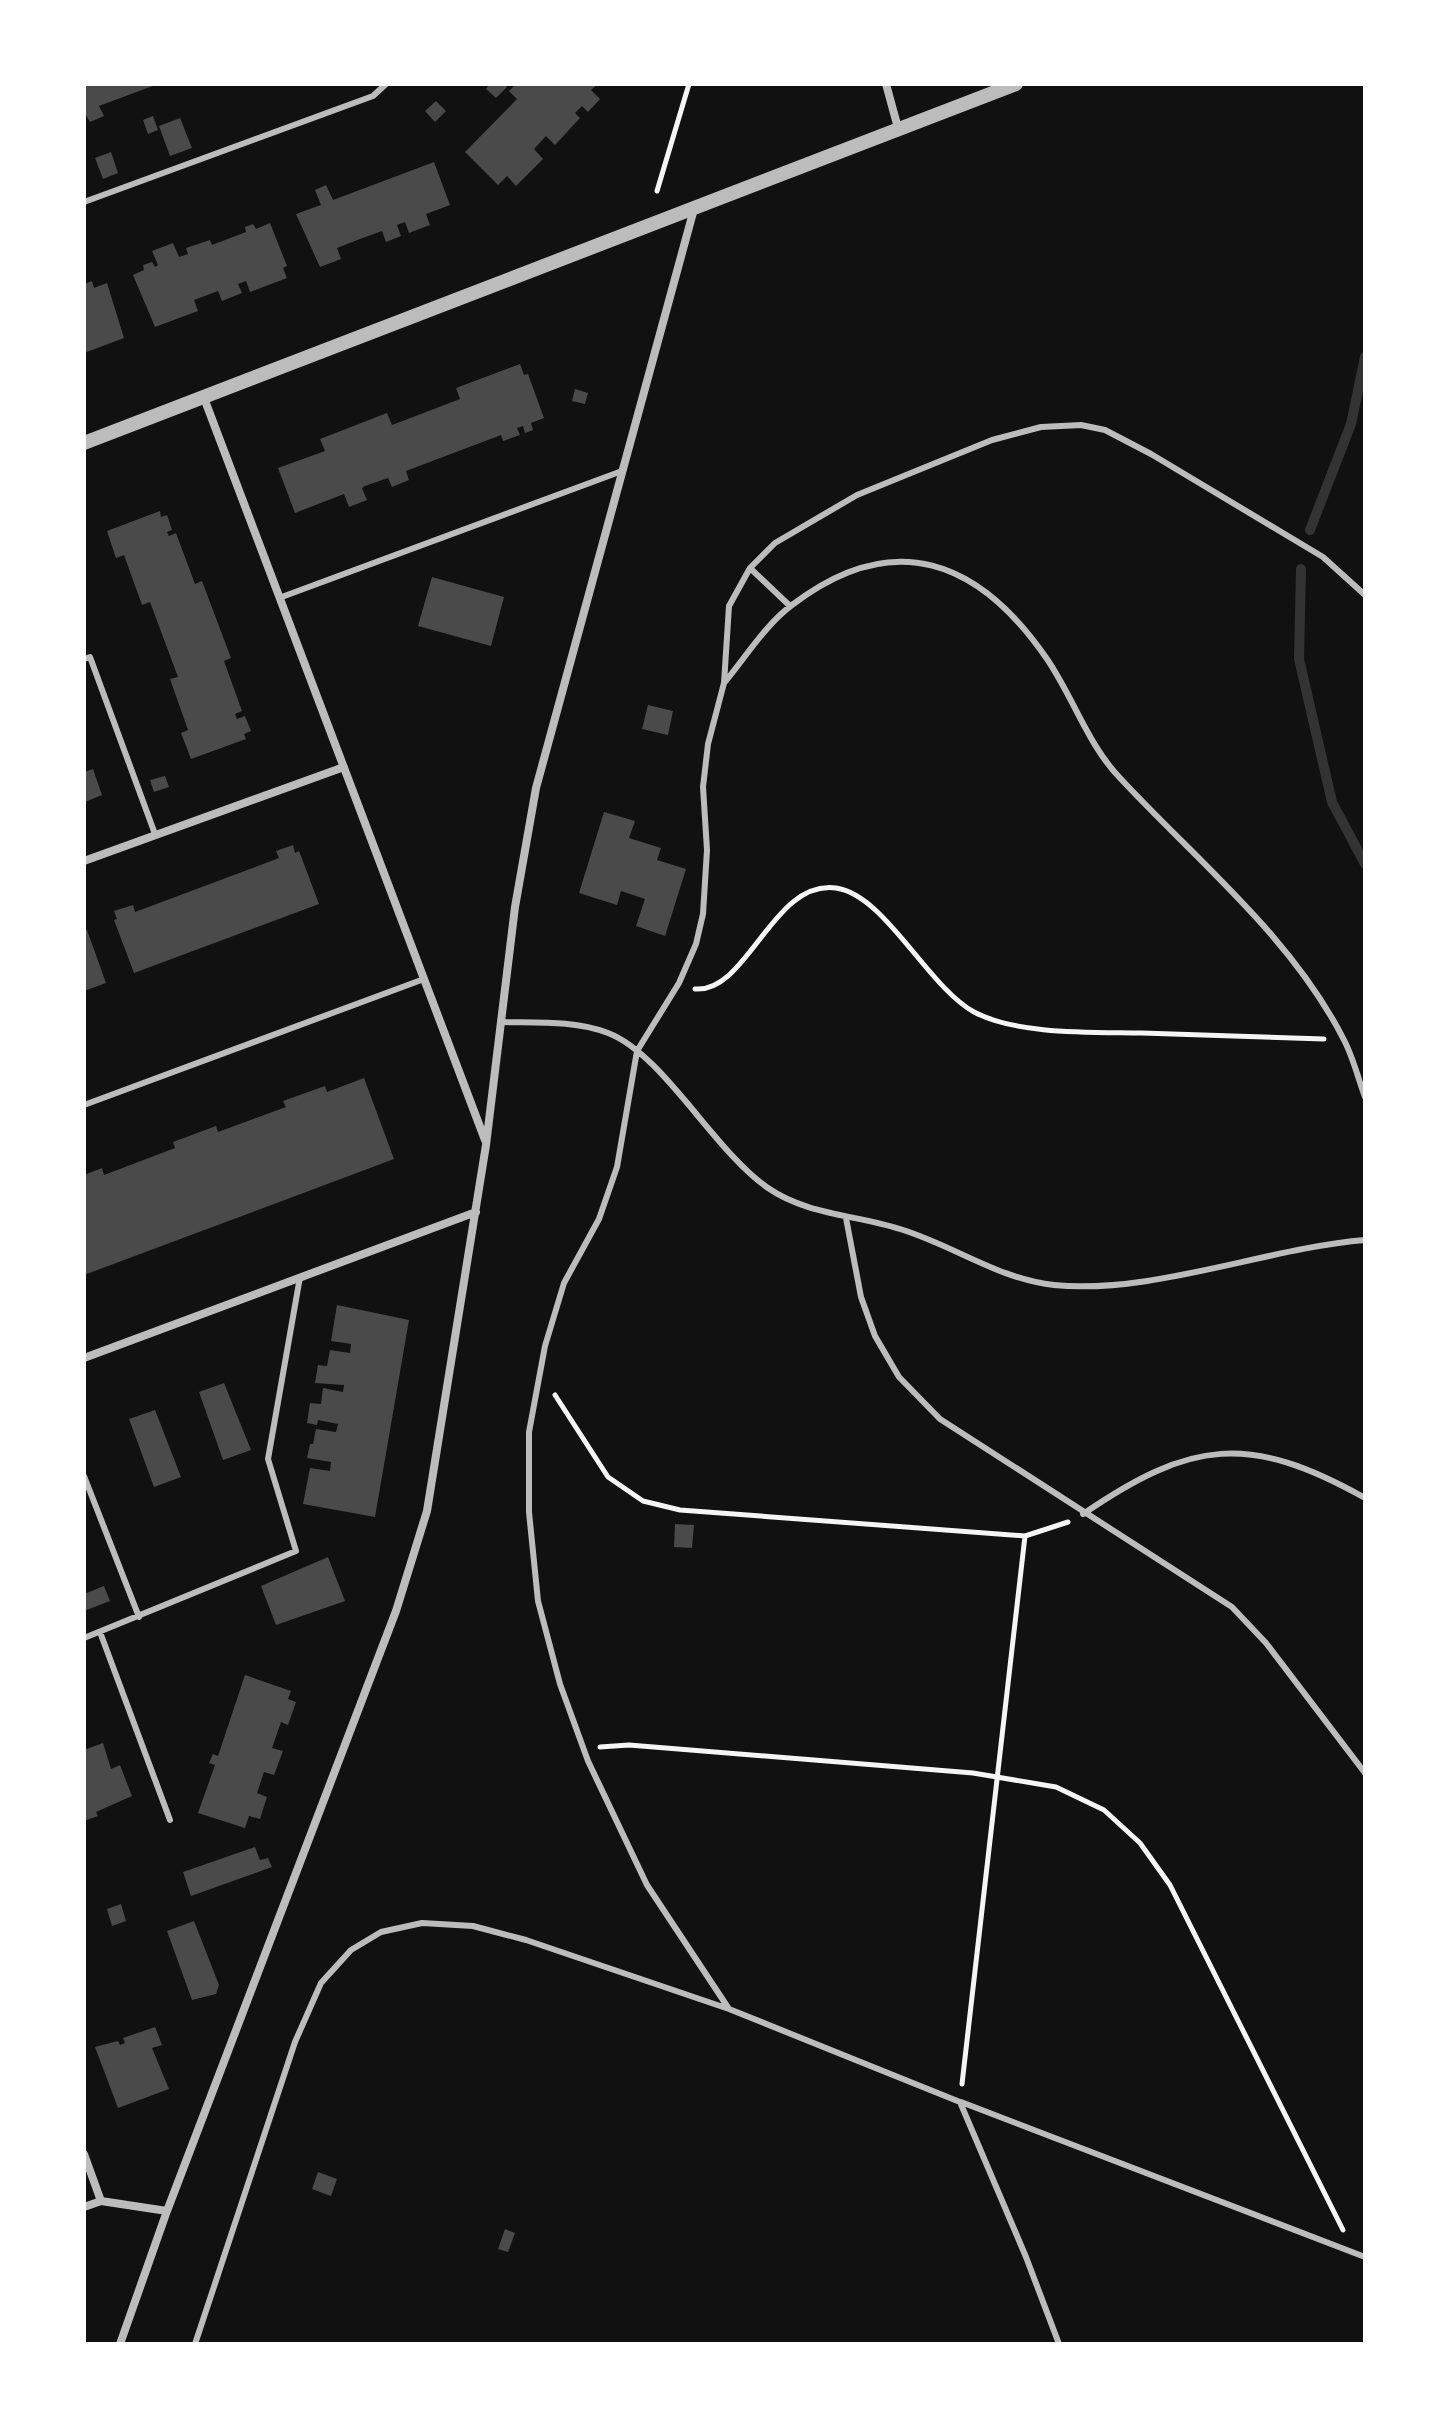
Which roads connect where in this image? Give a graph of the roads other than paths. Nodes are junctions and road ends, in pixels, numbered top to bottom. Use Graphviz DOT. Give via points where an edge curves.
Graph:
graph roads {
  1 [pos="386,84"];
  2 [pos="886,84"];
  3 [pos="1016,84"];
  4 [pos="898,128"];
  5 [pos="84,202"];
  6 [pos="694,209"];
  7 [pos="204,398"];
  8 [pos="84,443"];
  9 [pos="622,471"];
  10 [pos="750,568"];
  11 [pos="1365,595"];
  12 [pos="279,598"];
  13 [pos="790,606"];
  14 [pos="84,659"];
  15 [pos="724,683"];
  16 [pos="344,767"];
  17 [pos="155,834"];
  18 [pos="84,861"];
  19 [pos="424,979"];
  20 [pos="500,1022"];
  21 [pos="637,1051"];
  22 [pos="1365,1097"];
  23 [pos="84,1105"];
  24 [pos="486,1145"];
  25 [pos="476,1212"];
  26 [pos="846,1218"];
  27 [pos="1365,1240"];
  28 [pos="300,1277"];
  29 [pos="84,1358"];
  30 [pos="84,1476"];
  31 [pos="1365,1498"];
  32 [pos="1083,1514"];
  33 [pos="139,1617"];
  34 [pos="100,1632"];
  35 [pos="84,1638"];
  36 [pos="1365,1773"];
  37 [pos="170,1820"];
  38 [pos="729,2009"];
  39 [pos="960,2102"];
  40 [pos="84,2154"];
  41 [pos="101,2201"];
  42 [pos="84,2207"];
  43 [pos="167,2211"];
  44 [pos="1365,2257"];
  45 [pos="120,2344"];
  46 [pos="195,2344"];
  47 [pos="1059,2344"];
  1 -- 5 [label="lane" via="373,96"];
  2 -- 4 [label="street"];
  3 -- 4 [label="street"];
  4 -- 6 [label="street"];
  6 -- 7 [label="street"];
  6 -- 9 [label="street"];
  7 -- 8 [label="street"];
  7 -- 12 [label="street"];
  9 -- 12 [label="lane"];
  9 -- 20 [label="street" via="536,788"];
  10 -- 11 [label="lane" via="775,543 857,495 992,440 1041,427 1081,425 1105,430 1151,454 1323,557"];
  10 -- 13 [label="lane"];
  10 -- 15 [label="lane" via="729,606"];
  12 -- 16 [label="street"];
  13 -- 15 [label="lane"];
  13 -- 22 [label="lane" via="865,565 904,561 978,583 1047,659 1113,771 1248,908 1300,973 1344,1040"];
  14 -- 17 [label="lane" via="90,657"];
  15 -- 21 [label="lane" via="703,787 707,850 696,944"];
  16 -- 17 [label="street"];
  16 -- 19 [label="street"];
  17 -- 18 [label="street"];
  19 -- 23 [label="lane"];
  19 -- 24 [label="street"];
  20 -- 21 [label="lane" via="577,1025 609,1033"];
  20 -- 24 [label="street"];
  21 -- 26 [label="lane" via="768,1189"];
  21 -- 38 [label="lane" via="617,1167 599,1219 564,1283 541,1368 529,1446 529,1512 538,1601 583,1747 647,1885"];
  24 -- 25 [label="street"];
  25 -- 28 [label="street"];
  25 -- 43 [label="street" via="427,1511 396,1611"];
  26 -- 27 [label="lane" via="900,1229 1004,1274 1054,1285 1166,1276"];
  26 -- 32 [label="lane" via="861,1297 875,1336 899,1377 940,1419"];
  28 -- 29 [label="street"];
  28 -- 33 [label="lane" via="268,1459 296,1551"];
  30 -- 33 [label="lane"];
  31 -- 32 [label="lane" via="1288,1461 1205,1454 1165,1464"];
  32 -- 36 [label="lane" via="1232,1607 1266,1643"];
  33 -- 34 [label="lane"];
  34 -- 35 [label="lane"];
  34 -- 37 [label="lane"];
  38 -- 39 [label="lane"];
  38 -- 46 [label="lane" via="473,1926 422,1923 381,1932 351,1950 321,1983 295,2042"];
  39 -- 44 [label="lane"];
  39 -- 47 [label="lane"];
  40 -- 41 [label="street"];
  41 -- 42 [label="street"];
  41 -- 43 [label="street"];
  43 -- 45 [label="street"];
}
